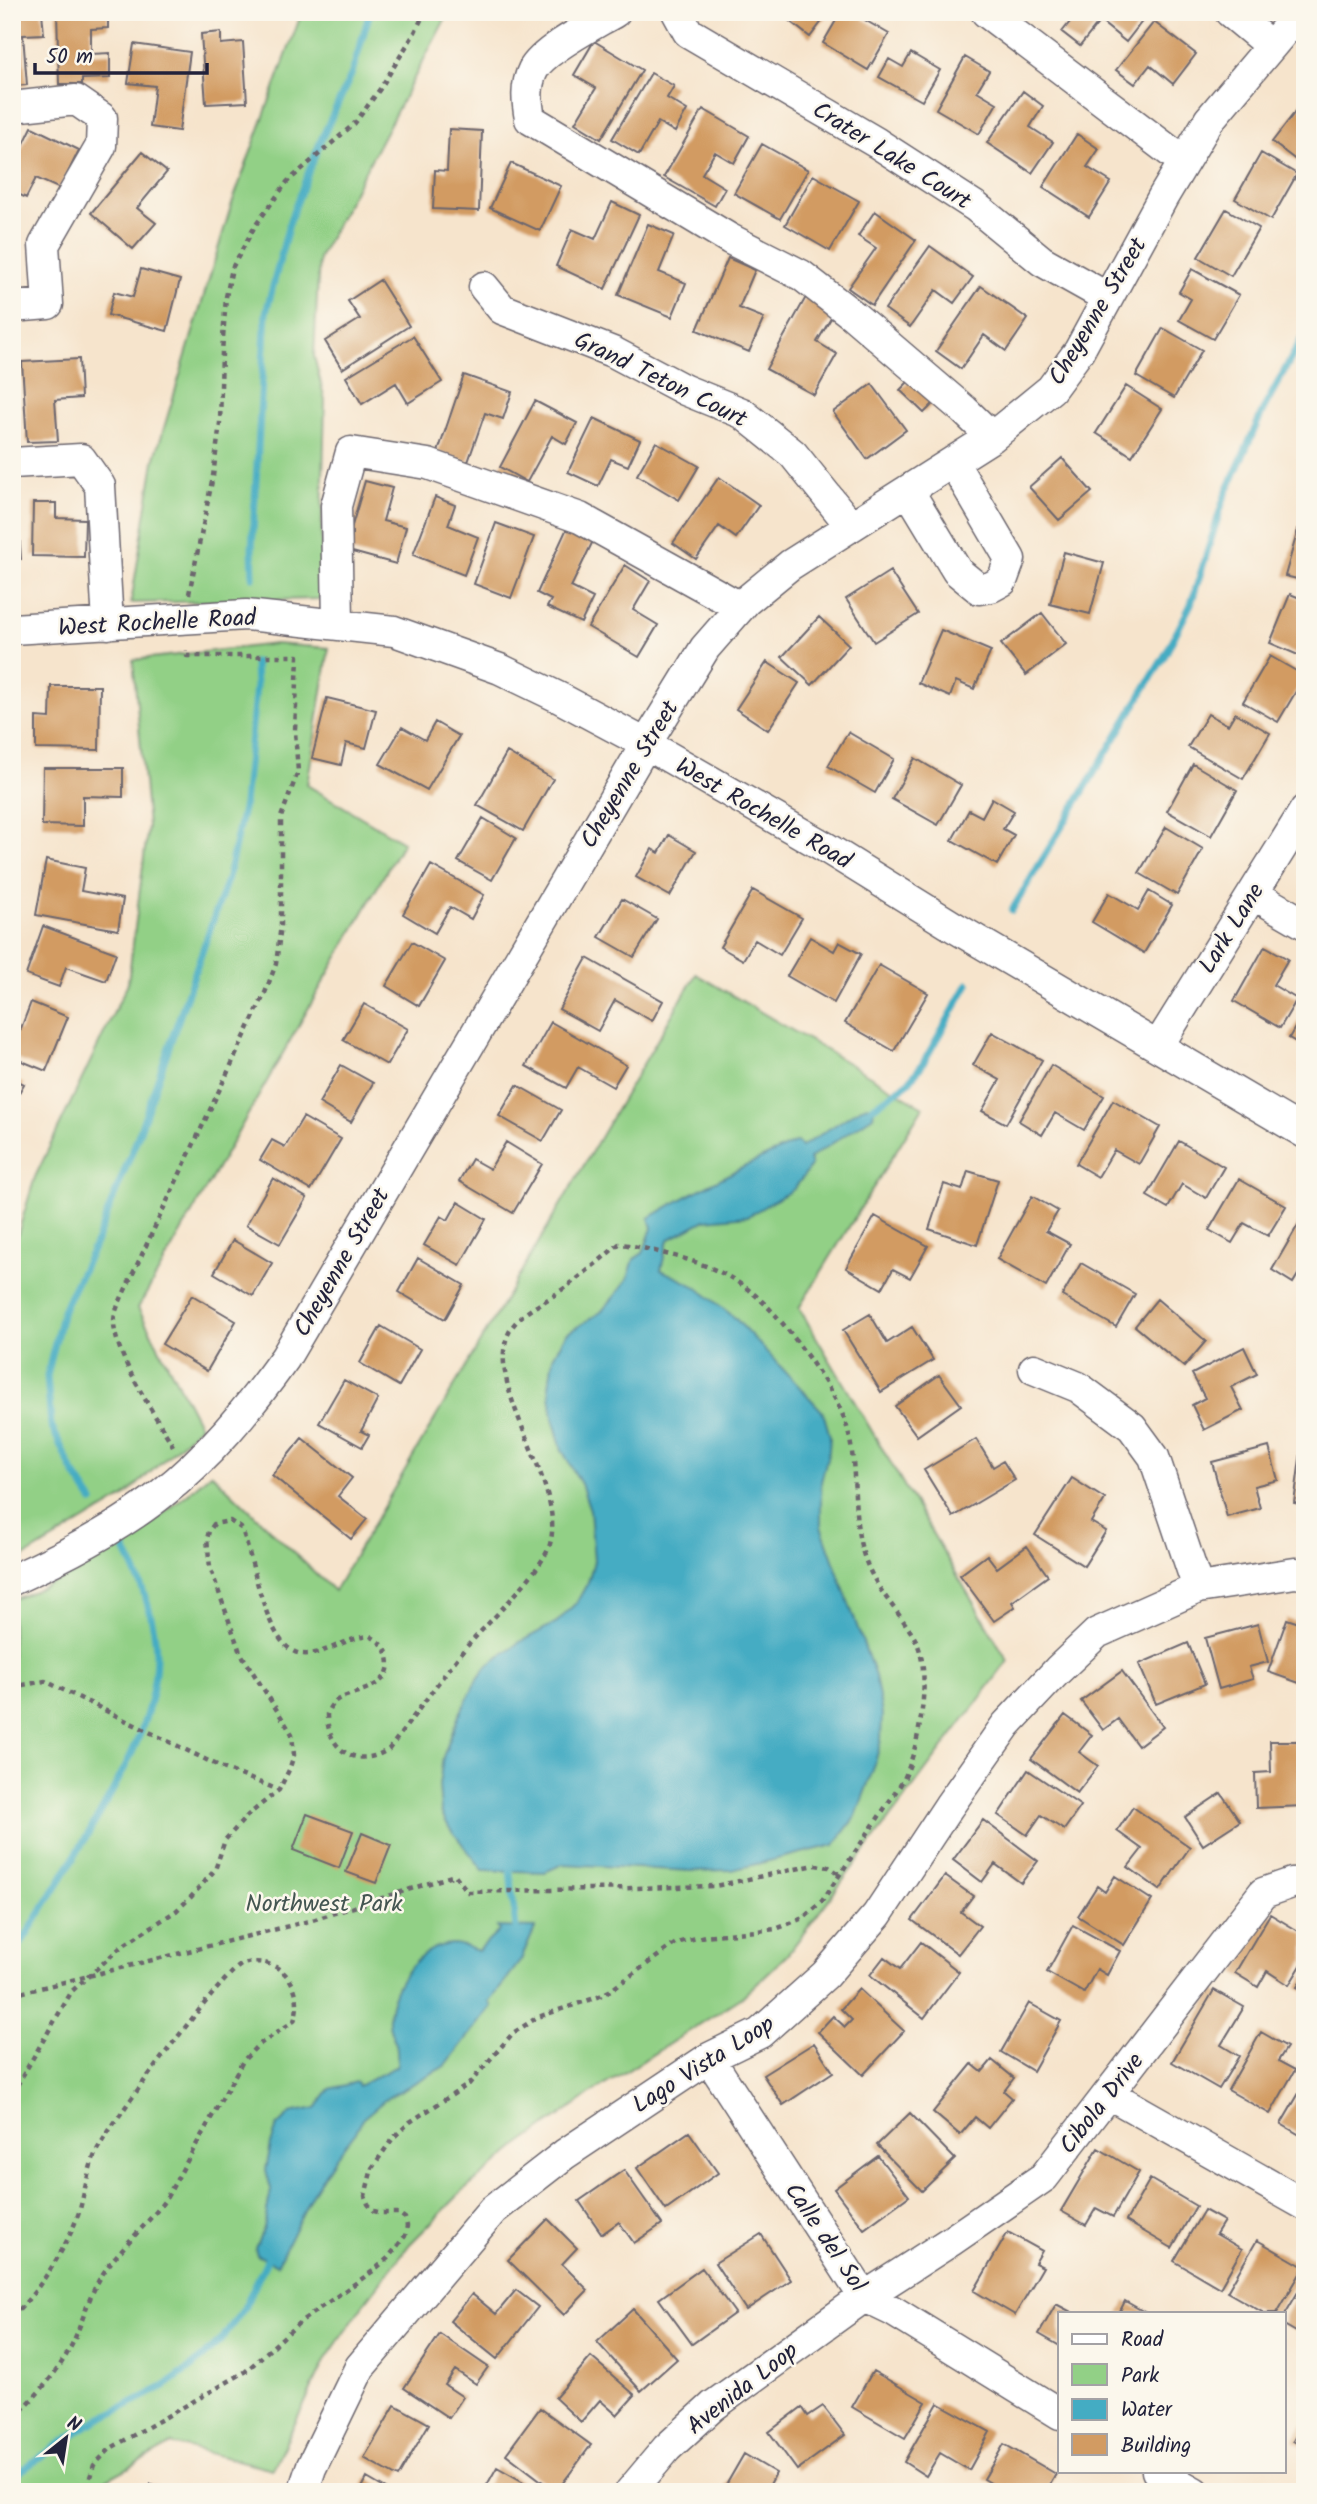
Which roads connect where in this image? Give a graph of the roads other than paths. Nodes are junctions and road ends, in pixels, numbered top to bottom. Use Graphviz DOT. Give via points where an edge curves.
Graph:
graph roads {
  1 [pos="615,12"];
  2 [pos="677,12"];
  3 [pos="985,12"];
  4 [pos="1230,12"];
  5 [pos="1300,12"];
  6 [pos="1271,46"];
  7 [pos="12,107"];
  8 [pos="1184,162"];
  9 [pos="484,287"];
  10 [pos="1108,298"];
  11 [pos="12,307"];
  12 [pos="992,437"];
  13 [pos="953,462"];
  14 [pos="12,463"];
  15 [pos="908,490"];
  16 [pos="851,526"];
  17 [pos="740,607"];
  18 [pos="338,623"];
  19 [pos="108,624"];
  20 [pos="12,629"];
  21 [pos="646,744"];
  22 [pos="1305,810"];
  23 [pos="1253,894"];
  24 [pos="1305,924"];
  25 [pos="1158,1046"];
  26 [pos="1305,1133"];
  27 [pos="1034,1369"];
  28 [pos="1305,1574"];
  29 [pos="12,1580"];
  30 [pos="1198,1588"];
  31 [pos="1305,1882"];
  32 [pos="709,2057"];
  33 [pos="1108,2094"];
  34 [pos="1305,2206"];
  35 [pos="864,2297"];
  36 [pos="1058,2413"];
  37 [pos="1159,2472"];
  38 [pos="303,2492"];
  39 [pos="631,2492"];
  40 [pos="1194,2492"];
  1 -- 12 [label="street" via="563,42 534,68 526,94 530,119 730,239 801,275"];
  2 -- 10 [label="street, Crater Lake Court" via="688,32 877,143 976,206 1042,261"];
  3 -- 8 [label="street"];
  4 -- 6 [label="street"];
  5 -- 6 [label="street, Cheyenne Street"];
  6 -- 8 [label="street, Cheyenne Street" via="1209,120"];
  7 -- 11 [label="street" via="76,100 102,118 101,146 44,245 48,304"];
  8 -- 10 [label="street, Cheyenne Street"];
  9 -- 16 [label="street, Grand Teton Court" via="502,309 615,353 685,390 742,413 793,454"];
  10 -- 12 [label="street, Cheyenne Street" via="1079,351 1051,389"];
  12 -- 13 [label="street, Cheyenne Street"];
  13 -- 15 [label="street, Cheyenne Street"];
  13 -- 15 [label="street" via="1010,559 1002,581 979,589 957,571"];
  14 -- 19 [label="street" via="81,459 100,486"];
  15 -- 16 [label="street, Cheyenne Street"];
  16 -- 17 [label="street, Cheyenne Street" via="790,565"];
  17 -- 18 [label="street" via="580,518 428,464 351,452 336,506"];
  17 -- 21 [label="street, Cheyenne Street" via="705,648"];
  18 -- 19 [label="street, West Rochelle Road" via="246,615"];
  18 -- 21 [label="street, West Rochelle Road" via="394,631 500,669"];
  19 -- 20 [label="street, West Rochelle Road"];
  21 -- 25 [label="street, West Rochelle Road"];
  21 -- 29 [label="street, Cheyenne Street" via="285,1357 250,1406 160,1495 57,1560"];
  22 -- 23 [label="street, Lark Lane"];
  23 -- 24 [label="street"];
  23 -- 25 [label="street, Lark Lane"];
  25 -- 26 [label="street, West Rochelle Road"];
  27 -- 30 [label="street" via="1078,1387 1132,1427 1154,1457"];
  28 -- 30 [label="street, Lago Vista Loop"];
  30 -- 32 [label="street, Lago Vista Loop" via="1097,1633 1058,1670 1006,1725 877,1916 825,1976 760,2033"];
  31 -- 33 [label="street, Cibola Drive" via="1263,1893"];
  32 -- 35 [label="street, Calle del Sol"];
  32 -- 38 [label="street, Lago Vista Loop" via="565,2154 493,2210 360,2367"];
  33 -- 34 [label="street"];
  33 -- 35 [label="street, Cibola Drive" via="1044,2177"];
  35 -- 36 [label="street, Calle del Sol"];
  35 -- 39 [label="street, Avenida Loop" via="713,2406 667,2448"];
  37 -- 40 [label="street"];
}
